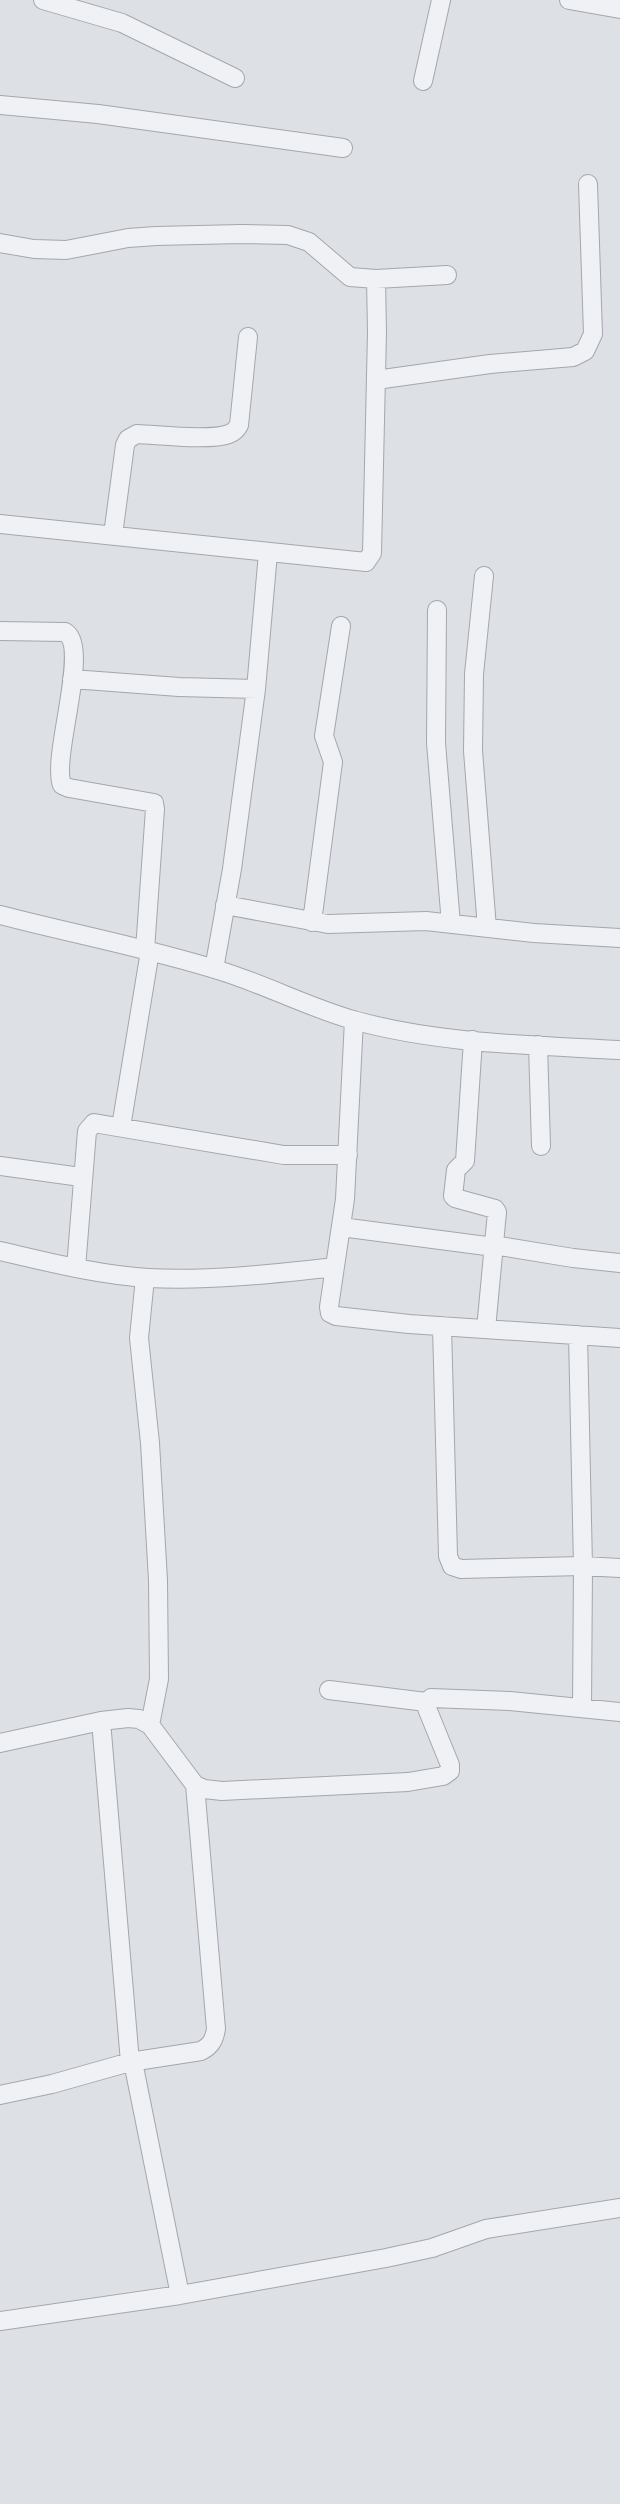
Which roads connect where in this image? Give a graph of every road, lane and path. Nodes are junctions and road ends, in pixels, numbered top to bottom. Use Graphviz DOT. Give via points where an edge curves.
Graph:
graph roads {
  1 [pos="43,0"];
  2 [pos="441,0"];
  3 [pos="569,0"];
  4 [pos="617,6"];
  5 [pos="235,78"];
  6 [pos="423,81"];
  7 [pos="0,105"];
  8 [pos="343,148"];
  9 [pos="588,184"];
  10 [pos="0,243"];
  11 [pos="447,275"];
  12 [pos="376,279"];
  13 [pos="248,337"];
  14 [pos="376,380"];
  15 [pos="0,524"];
  16 [pos="113,535"];
  17 [pos="268,553"];
  18 [pos="484,576"];
  19 [pos="437,610"];
  20 [pos="341,626"];
  21 [pos="0,631"];
  22 [pos="72,679"];
  23 [pos="256,689"];
  24 [pos="225,905"];
  25 [pos="0,915"];
  26 [pos="312,921"];
  27 [pos="451,924"];
  28 [pos="487,928"];
  29 [pos="620,938"];
  30 [pos="148,950"];
  31 [pos="214,969"];
  32 [pos="354,1020"];
  33 [pos="472,1040"];
  34 [pos="538,1045"];
  35 [pos="620,1050"];
  36 [pos="121,1127"];
  37 [pos="541,1146"];
  38 [pos="348,1155"];
  39 [pos="0,1166"];
  40 [pos="81,1178"];
  41 [pos="341,1227"];
  42 [pos="494,1246"];
  43 [pos="0,1251"];
  44 [pos="620,1263"];
  45 [pos="335,1267"];
  46 [pos="76,1268"];
  47 [pos="146,1278"];
  48 [pos="442,1326"];
  49 [pos="486,1329"];
  50 [pos="578,1335"];
  51 [pos="620,1338"];
  52 [pos="583,1566"];
  53 [pos="620,1568"];
  54 [pos="329,1690"];
  55 [pos="426,1702"];
  56 [pos="582,1708"];
  57 [pos="620,1712"];
  58 [pos="101,1721"];
  59 [pos="150,1725"];
  60 [pos="0,1743"];
  61 [pos="195,1785"];
  62 [pos="132,2062"];
  63 [pos="0,2095"];
  64 [pos="620,2208"];
  65 [pos="180,2295"];
  66 [pos="0,2321"];
  1 -- 5 [label="street" via="122,23"];
  2 -- 6 [label="street"];
  3 -- 4 [label="street"];
  7 -- 8 [label="street" via="98,114"];
  9 -- 14 [label="street" via="593,334 585,351 573,357"];
  10 -- 12 [label="street" via="66,250 156,236 288,235 309,242 350,277"];
  11 -- 12 [label="street"];
  12 -- 14 [label="street"];
  13 -- 16 [label="street" via="236,430 215,437 133,435 125,444"];
  14 -- 17 [label="street" via="370,558 360,563"];
  15 -- 16 [label="street"];
  16 -- 17 [label="street"];
  17 -- 23 [label="street"];
  18 -- 28 [label="street" via="474,674 472,751"];
  19 -- 27 [label="street" via="436,743"];
  20 -- 26 [label="street" via="324,736 333,762"];
  21 -- 22 [label="street" via="70,635 74,646"];
  22 -- 23 [label="street"];
  22 -- 30 [label="street" via="60,769 62,785 154,803"];
  23 -- 24 [label="street"];
  24 -- 26 [label="street"];
  24 -- 31 [label="street"];
  25 -- 30 [label="street"];
  26 -- 27 [label="street"];
  27 -- 28 [label="street"];
  28 -- 29 [label="street"];
  30 -- 31 [label="street"];
  30 -- 36 [label="street"];
  31 -- 32 [label="street"];
  32 -- 33 [label="street"];
  32 -- 38 [label="street"];
  33 -- 34 [label="street"];
  33 -- 42 [label="street" via="465,1161 456,1170 453,1196 496,1210"];
  34 -- 35 [label="street"];
  34 -- 37 [label="street"];
  36 -- 38 [label="street" via="284,1155"];
  36 -- 40 [label="street" via="98,1122 88,1127"];
  38 -- 41 [label="street"];
  39 -- 40 [label="street"];
  40 -- 46 [label="street"];
  41 -- 42 [label="street"];
  41 -- 45 [label="street"];
  42 -- 44 [label="street"];
  42 -- 49 [label="street"];
  43 -- 46 [label="street"];
  45 -- 47 [label="street" via="233,1278"];
  45 -- 48 [label="street" via="330,1313"];
  46 -- 47 [label="street"];
  47 -- 59 [label="street" via="139,1338 150,1443 159,1679"];
  48 -- 49 [label="street"];
  48 -- 52 [label="street" via="448,1556 452,1566"];
  49 -- 50 [label="street"];
  50 -- 51 [label="street"];
  50 -- 52 [label="street"];
  52 -- 53 [label="street"];
  52 -- 56 [label="street"];
  54 -- 55 [label="street"];
  55 -- 56 [label="street" via="436,1697"];
  55 -- 61 [label="street" via="450,1765 450,1771 442,1776 408,1782 222,1791"];
  56 -- 57 [label="street"];
  58 -- 59 [label="street" via="135,1718"];
  58 -- 60 [label="street"];
  58 -- 62 [label="street"];
  59 -- 61 [label="street"];
  61 -- 62 [label="street" via="214,2039 201,2051"];
  62 -- 63 [label="street"];
  62 -- 65 [label="street"];
  64 -- 65 [label="street" via="486,2229 420,2251"];
  65 -- 66 [label="street"];
}
